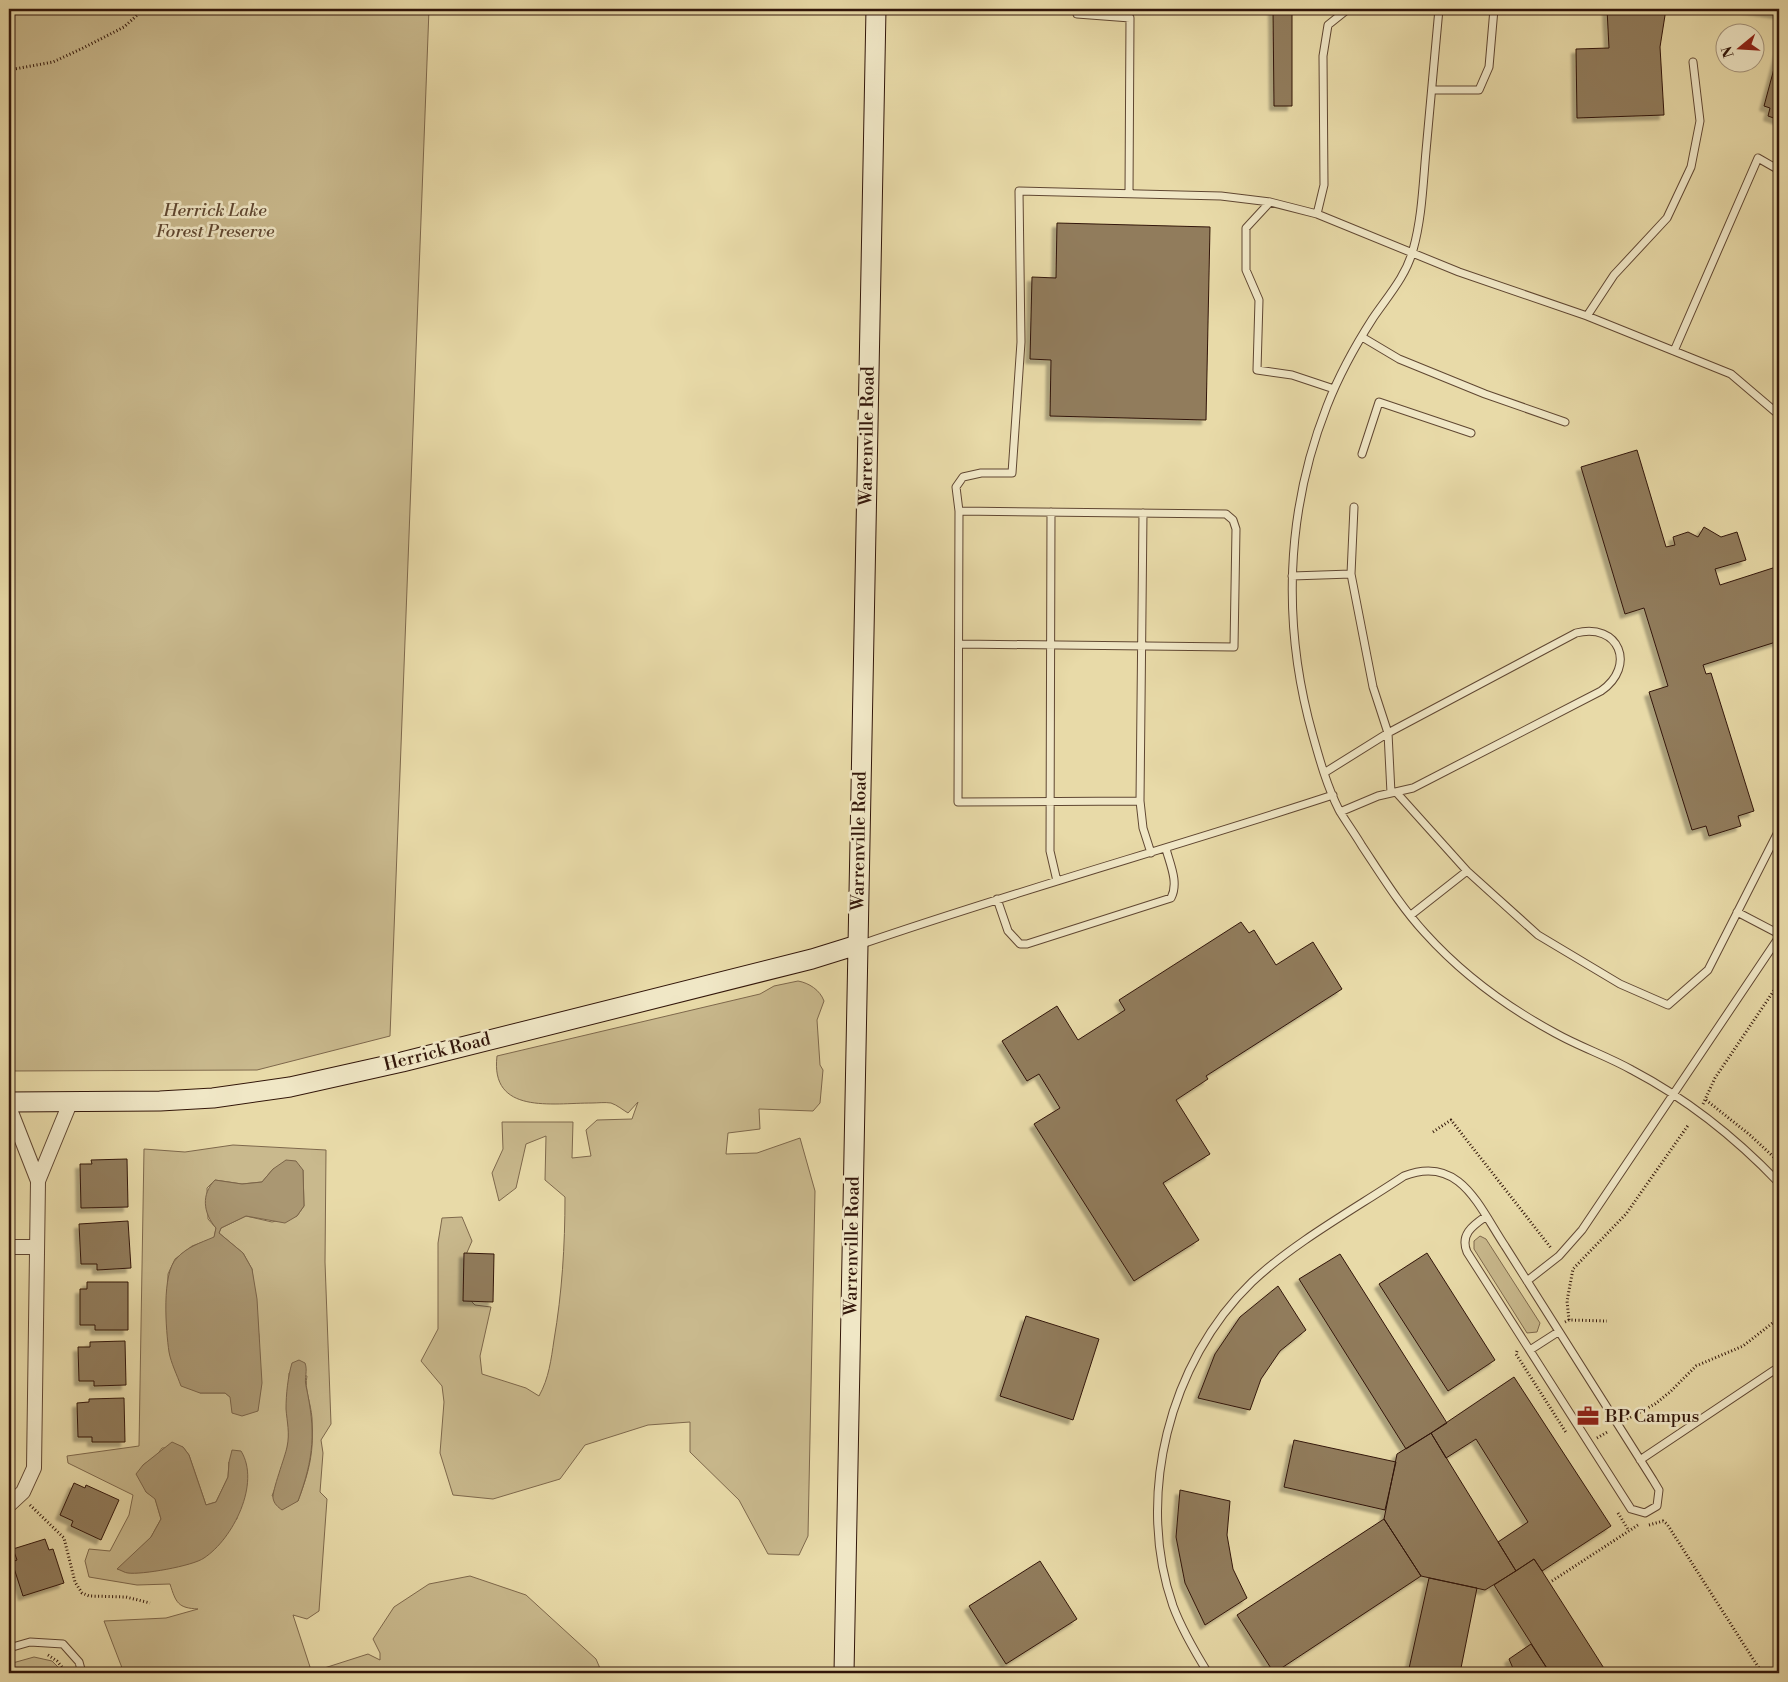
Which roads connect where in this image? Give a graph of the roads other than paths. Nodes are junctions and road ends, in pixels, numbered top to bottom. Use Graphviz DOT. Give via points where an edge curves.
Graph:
graph roads {
  1 [pos="876,9"];
  2 [pos="1077,9"];
  3 [pos="1348,9"];
  4 [pos="1439,9"];
  5 [pos="1494,9"];
  6 [pos="1693,62"];
  7 [pos="1432,90"];
  8 [pos="1779,170"];
  9 [pos="1129,193"];
  10 [pos="1270,202"];
  11 [pos="1317,214"];
  12 [pos="1412,254"];
  13 [pos="1587,316"];
  14 [pos="1362,337"];
  15 [pos="1674,351"];
  16 [pos="1779,380"];
  17 [pos="1334,389"];
  18 [pos="1779,416"];
  19 [pos="1565,422"];
  20 [pos="1471,433"];
  21 [pos="1362,454"];
  22 [pos="1354,508"];
  23 [pos="959,511"];
  24 [pos="1051,512"];
  25 [pos="1143,513"];
  26 [pos="1351,574"];
  27 [pos="1292,576"];
  28 [pos="959,644"];
  29 [pos="1051,645"];
  30 [pos="1142,645"];
  31 [pos="1388,733"];
  32 [pos="1324,773"];
  33 [pos="1393,793"];
  34 [pos="1333,795"];
  35 [pos="1140,801"];
  36 [pos="1050,802"];
  37 [pos="1340,812"];
  38 [pos="1779,830"];
  39 [pos="1166,848"];
  40 [pos="1151,853"];
  41 [pos="1467,871"];
  42 [pos="1057,881"];
  43 [pos="998,899"];
  44 [pos="1737,912"];
  45 [pos="1411,916"];
  46 [pos="1779,935"];
  47 [pos="857,945"];
  48 [pos="1672,1094"];
  49 [pos="9,1102"];
  50 [pos="70,1103"];
  51 [pos="9,1107"];
  52 [pos="38,1181"];
  53 [pos="1779,1183"];
  54 [pos="1485,1217"];
  55 [pos="9,1247"];
  56 [pos="37,1247"];
  57 [pos="1526,1281"];
  58 [pos="1558,1332"];
  59 [pos="1530,1350"];
  60 [pos="1779,1367"];
  61 [pos="1640,1460"];
  62 [pos="9,1505"];
  63 [pos="9,1648"];
  64 [pos="82,1673"];
  65 [pos="844,1673"];
  66 [pos="1208,1673"];
  1 -- 47 [label="main road, Warrenville Road"];
  2 -- 9 [label="lane" via="1077,14 1130,18"];
  3 -- 11 [label="lane" via="1328,25 1324,48 1324,185"];
  4 -- 7 [label="lane"];
  5 -- 7 [label="lane" via="1489,67 1479,90"];
  6 -- 13 [label="lane" via="1700,121 1691,167 1667,218 1614,275"];
  7 -- 12 [label="lane" via="1421,213"];
  8 -- 15 [label="lane" via="1758,158"];
  9 -- 10 [label="lane" via="1221,196"];
  9 -- 23 [label="lane" via="1019,191 1021,342 1012,473 981,473 963,477 956,486"];
  10 -- 11 [label="lane"];
  10 -- 17 [label="lane" via="1246,228 1246,270 1259,300 1257,370 1292,375"];
  11 -- 12 [label="lane"];
  12 -- 13 [label="lane"];
  12 -- 14 [label="lane" via="1395,288"];
  13 -- 15 [label="lane"];
  14 -- 17 [label="lane"];
  14 -- 19 [label="lane" via="1398,359"];
  15 -- 18 [label="lane" via="1731,374"];
  16 -- 18 [label="lane"];
  17 -- 27 [label="lane" via="1300,497"];
  20 -- 21 [label="lane" via="1379,402"];
  22 -- 26 [label="lane"];
  23 -- 24 [label="lane"];
  23 -- 28 [label="lane"];
  24 -- 25 [label="lane"];
  24 -- 29 [label="lane"];
  25 -- 30 [label="lane"];
  25 -- 30 [label="lane" via="1226,514 1236,529 1234,648"];
  26 -- 27 [label="lane"];
  26 -- 31 [label="lane" via="1373,687"];
  27 -- 32 [label="lane" via="1295,656"];
  28 -- 29 [label="lane"];
  28 -- 36 [label="lane" via="958,802"];
  29 -- 30 [label="lane"];
  29 -- 36 [label="lane"];
  30 -- 35 [label="lane"];
  31 -- 32 [label="lane"];
  31 -- 33 [label="lane"];
  31 -- 33 [label="lane" via="1576,633 1599,631 1611,638 1619,649 1622,662 1612,684 1413,788"];
  32 -- 34 [label="lane"];
  33 -- 37 [label="lane"];
  33 -- 41 [label="lane"];
  34 -- 37 [label="lane"];
  34 -- 39 [label="lane"];
  35 -- 36 [label="lane"];
  35 -- 40 [label="lane" via="1143,828"];
  36 -- 42 [label="lane" via="1050,850"];
  37 -- 45 [label="lane"];
  38 -- 44 [label="lane"];
  39 -- 40 [label="lane"];
  39 -- 43 [label="lane" via="1174,882 1172,898 1027,944 1020,944 1008,931"];
  40 -- 42 [label="lane"];
  41 -- 44 [label="lane" via="1538,935 1620,984 1668,1005 1708,970"];
  41 -- 45 [label="lane"];
  42 -- 43 [label="lane"];
  43 -- 47 [label="lane"];
  44 -- 46 [label="lane"];
  45 -- 48 [label="lane" via="1478,982 1519,1012 1633,1070"];
  46 -- 48 [label="lane"];
  47 -- 50 [label="main road, Herrick Road" via="812,959 298,1085 213,1098"];
  47 -- 65 [label="main road, Warrenville Road"];
  48 -- 53 [label="lane" via="1735,1140"];
  48 -- 57 [label="lane" via="1582,1230 1559,1256"];
  49 -- 50 [label="main road, Herrick Road"];
  50 -- 52 [label="street"];
  51 -- 52 [label="street"];
  52 -- 56 [label="street"];
  54 -- 57 [label="lane"];
  54 -- 59 [label="lane" via="1467,1232 1464,1246"];
  54 -- 66 [label="lane" via="1464,1187 1446,1173 1424,1170 1404,1176 1252,1282 1198,1352 1183,1381 1163,1444 1159,1515 1163,1564 1173,1606"];
  55 -- 56 [label="street"];
  56 -- 62 [label="street" via="34,1468 26,1488"];
  57 -- 58 [label="lane"];
  58 -- 59 [label="lane"];
  58 -- 61 [label="lane"];
  59 -- 61 [label="lane" via="1632,1509 1645,1514 1652,1512 1660,1499 1659,1490"];
  60 -- 61 [label="lane"];
  63 -- 64 [label="lane" via="30,1642 63,1644 79,1662"];
}
